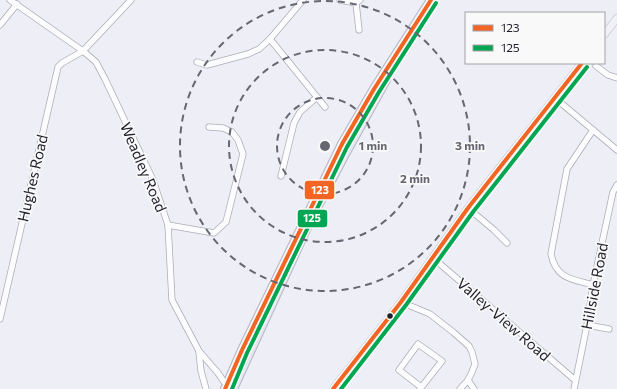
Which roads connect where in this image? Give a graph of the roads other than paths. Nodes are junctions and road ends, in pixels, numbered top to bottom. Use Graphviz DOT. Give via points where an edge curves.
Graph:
graph roads {
  1 [pos="10,0"];
  2 [pos="131,0"];
  3 [pos="303,0"];
  4 [pos="340,0"];
  5 [pos="431,0"];
  6 [pos="436,0"];
  7 [pos="358,1"];
  8 [pos="17,4"];
  9 [pos="617,18"];
  10 [pos="0,25"];
  11 [pos="359,30"];
  12 [pos="605,34"];
  13 [pos="270,39"];
  14 [pos="84,51"];
  15 [pos="197,62"];
  16 [pos="581,64"];
  17 [pos="596,66"];
  18 [pos="617,78"];
  19 [pos="317,96"];
  20 [pos="555,98"];
  21 [pos="325,107"];
  22 [pos="209,127"];
  23 [pos="593,130"];
  24 [pos="617,150"];
  25 [pos="281,176"];
  26 [pos="617,185"];
  27 [pos="468,208"];
  28 [pos="168,225"];
  29 [pos="507,243"];
  30 [pos="433,258"];
  31 [pos="593,285"];
  32 [pos="401,302"];
  33 [pos="0,319"];
  34 [pos="587,325"];
  35 [pos="609,329"];
  36 [pos="200,351"];
  37 [pos="468,380"];
  38 [pos="575,380"];
  39 [pos="421,388"];
  40 [pos="206,389"];
  41 [pos="225,389"];
  42 [pos="230,389"];
  43 [pos="233,389"];
  44 [pos="333,389"];
  45 [pos="460,389"];
  46 [pos="474,389"];
  47 [pos="574,389"];
  1 -- 8 [label="street, Weadley Road"];
  2 -- 14 [label="street, Hughes Road"];
  3 -- 13 [label="street"];
  4 -- 7 [label="street"];
  5 -- 41 [label="highway" via="342,144"];
  6 -- 43 [label="highway" via="386,78 345,154 309,223"];
  7 -- 11 [label="street"];
  8 -- 10 [label="street"];
  8 -- 14 [label="street, Weadley Road"];
  9 -- 12 [label="main road"];
  13 -- 15 [label="street" via="259,49 248,54 207,65"];
  13 -- 19 [label="street"];
  14 -- 28 [label="street, Weadley Road" via="96,62 105,78 153,180"];
  14 -- 33 [label="street, Hughes Road" via="62,63 56,73"];
  16 -- 20 [label="main road"];
  17 -- 18 [label="street"];
  19 -- 21 [label="street"];
  19 -- 25 [label="street" via="300,112 294,123"];
  20 -- 23 [label="street"];
  20 -- 27 [label="main road"];
  22 -- 28 [label="street" via="232,132 243,154 226,222 214,233"];
  23 -- 24 [label="street"];
  23 -- 31 [label="street" via="567,169 551,254 553,264 562,275"];
  26 -- 31 [label="street, Hillside Road" via="613,192"];
  27 -- 29 [label="street"];
  27 -- 30 [label="main road"];
  28 -- 36 [label="street, Weadley Road" via="172,300"];
  30 -- 32 [label="main road"];
  30 -- 38 [label="street, Valley-View Road"];
  31 -- 34 [label="street, Hillside Road"];
  32 -- 37 [label="street" via="430,314 469,346 474,364"];
  32 -- 44 [label="main road"];
  34 -- 35 [label="street"];
  34 -- 38 [label="street, Hillside Road"];
  36 -- 40 [label="street" via="201,371"];
  36 -- 42 [label="street, Weadley Road, bridge"];
  37 -- 45 [label="street"];
  37 -- 46 [label="street"];
  38 -- 47 [label="street, Hillside Road"];
  39 -- 39 [label="street" via="442,361 418,344 399,370"];
}
